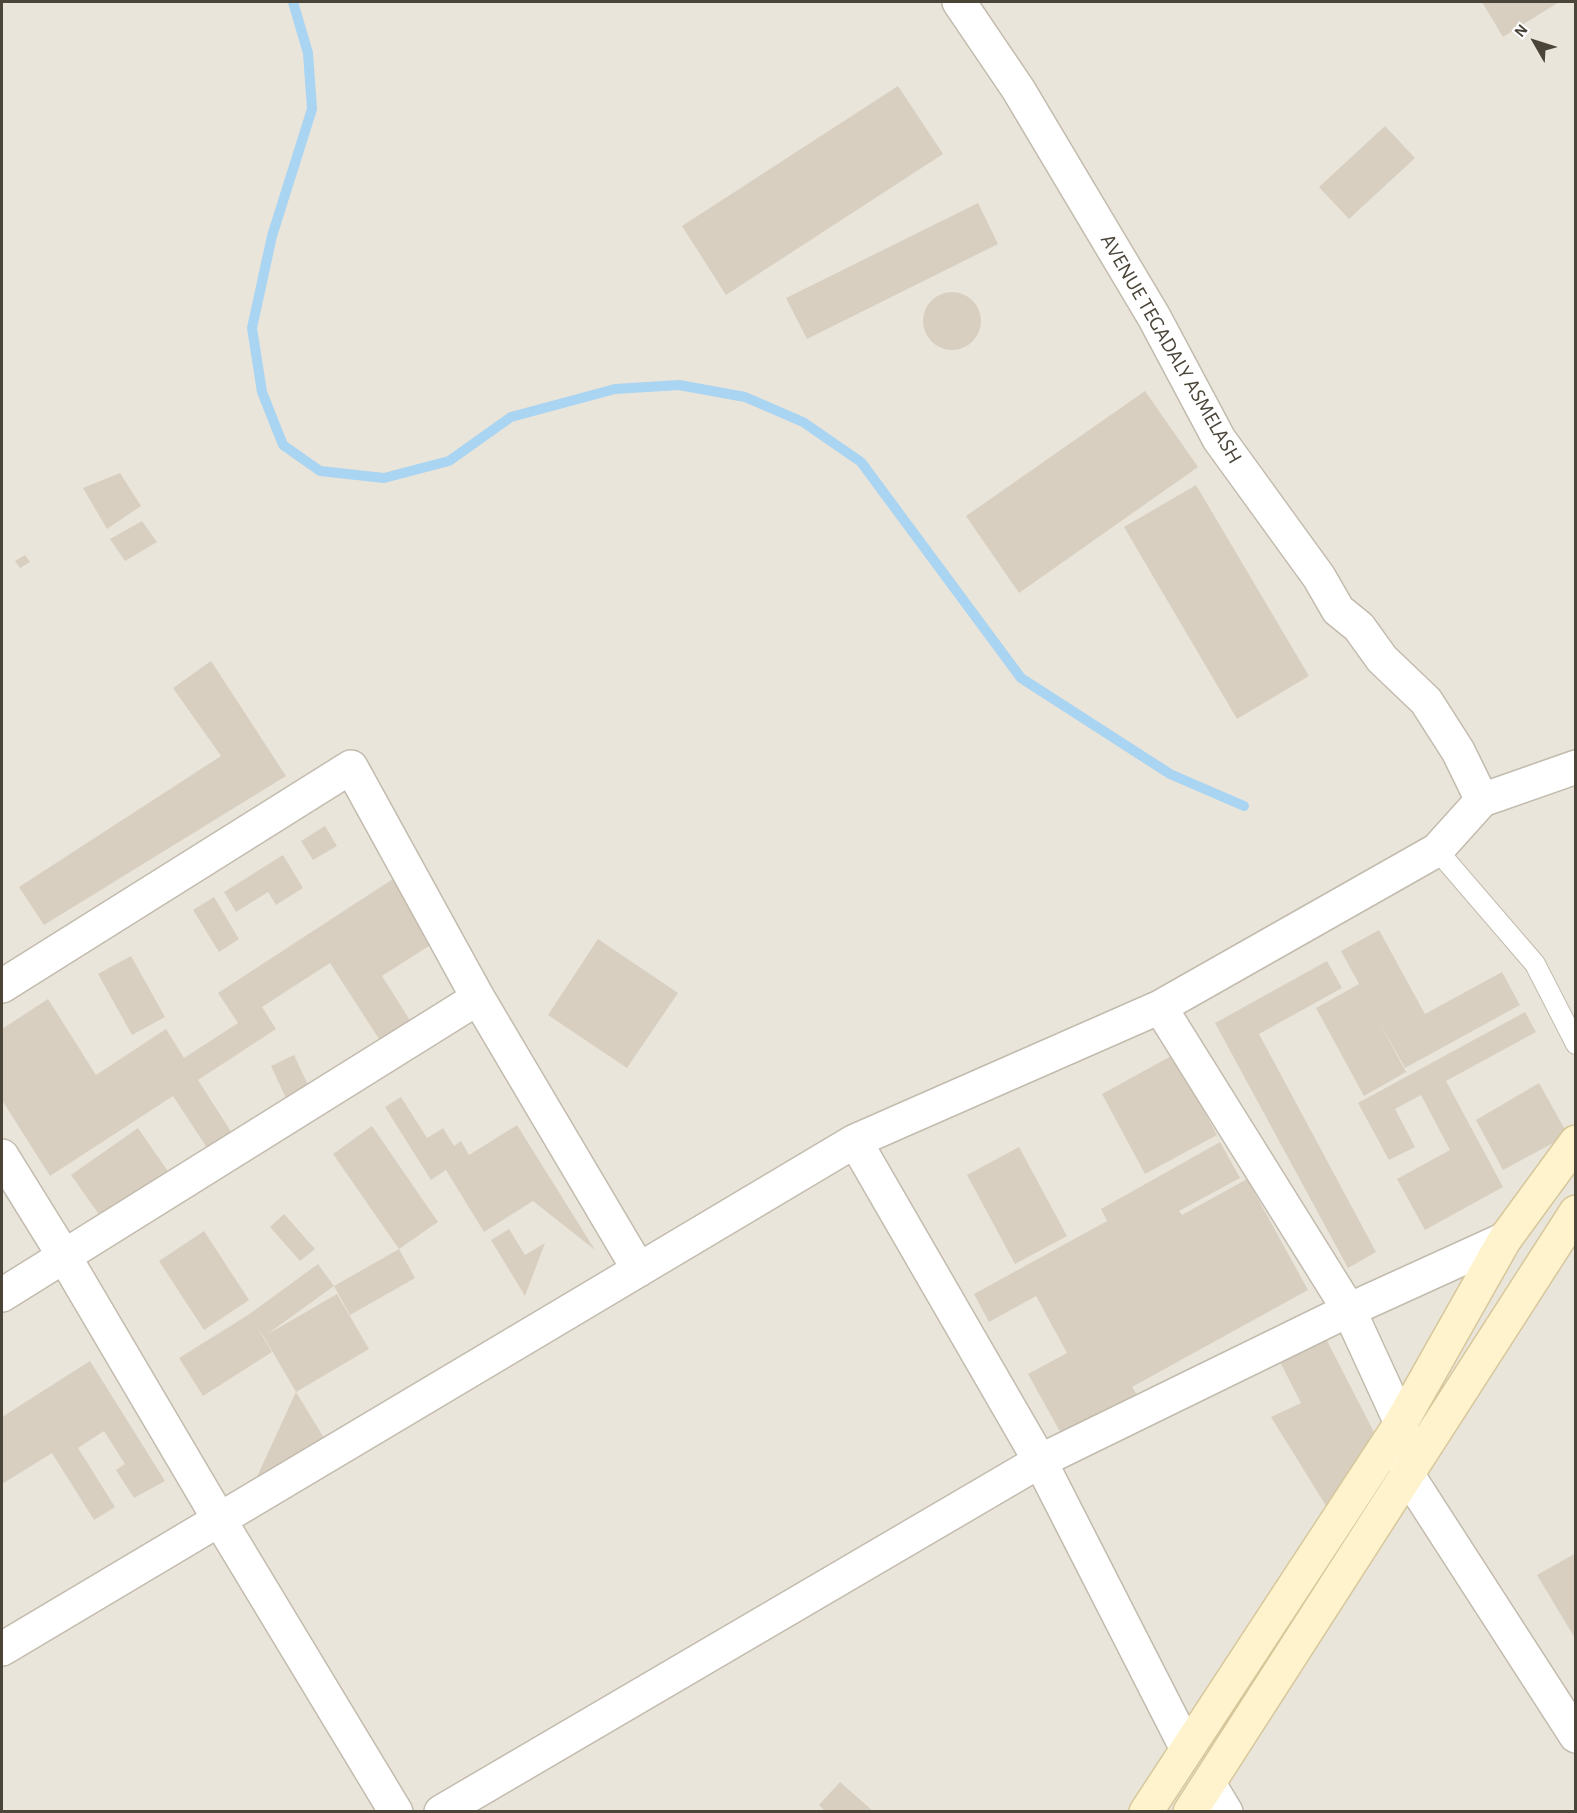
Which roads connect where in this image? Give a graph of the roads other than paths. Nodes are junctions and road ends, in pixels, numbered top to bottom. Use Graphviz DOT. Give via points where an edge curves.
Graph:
graph roads {
  1 [pos="959,2"];
  2 [pos="1575,767"];
  3 [pos="1482,800"];
  4 [pos="1437,850"];
  5 [pos="2,986"];
  6 [pos="478,998"];
  7 [pos="1160,1007"];
  8 [pos="1575,1044"];
  9 [pos="855,1141"];
  10 [pos="1575,1142"];
  11 [pos="2,1156"];
  12 [pos="1575,1212"];
  13 [pos="1505,1239"];
  14 [pos="64,1256"];
  15 [pos="639,1270"];
  16 [pos="2,1296"];
  17 [pos="1348,1310"];
  18 [pos="1401,1423"];
  19 [pos="1040,1461"];
  20 [pos="1407,1474"];
  21 [pos="219,1519"];
  22 [pos="2,1649"];
  23 [pos="1575,1736"];
  24 [pos="1187,1749"];
  25 [pos="1209,1784"];
  26 [pos="396,1812"];
  27 [pos="441,1812"];
  28 [pos="1146,1812"];
  29 [pos="1190,1812"];
  30 [pos="1226,1812"];
  1 -- 3 [label="street, AVENUE TEGADALY ASMELASH" via="1018,89 1154,317 1219,439 1320,577 1338,610 1359,627 1383,659 1426,701 1458,751"];
  2 -- 3 [label="street"];
  3 -- 4 [label="street"];
  4 -- 7 [label="street"];
  4 -- 8 [label="lane" via="1535,964"];
  5 -- 6 [label="street" via="351,767"];
  6 -- 14 [label="street"];
  6 -- 15 [label="street"];
  7 -- 9 [label="street"];
  7 -- 17 [label="street"];
  9 -- 15 [label="street"];
  9 -- 19 [label="street"];
  10 -- 13 [label="main road"];
  11 -- 14 [label="street"];
  12 -- 20 [label="main road"];
  13 -- 17 [label="street"];
  13 -- 18 [label="main road"];
  14 -- 16 [label="street"];
  14 -- 21 [label="street"];
  15 -- 21 [label="street"];
  17 -- 18 [label="street"];
  17 -- 19 [label="street"];
  18 -- 20 [label="street"];
  18 -- 24 [label="main road"];
  19 -- 24 [label="street"];
  19 -- 27 [label="street"];
  20 -- 23 [label="street"];
  20 -- 25 [label="main road"];
  21 -- 22 [label="street"];
  21 -- 26 [label="street"];
  24 -- 28 [label="main road"];
  25 -- 29 [label="main road"];
  25 -- 30 [label="street"];
}
